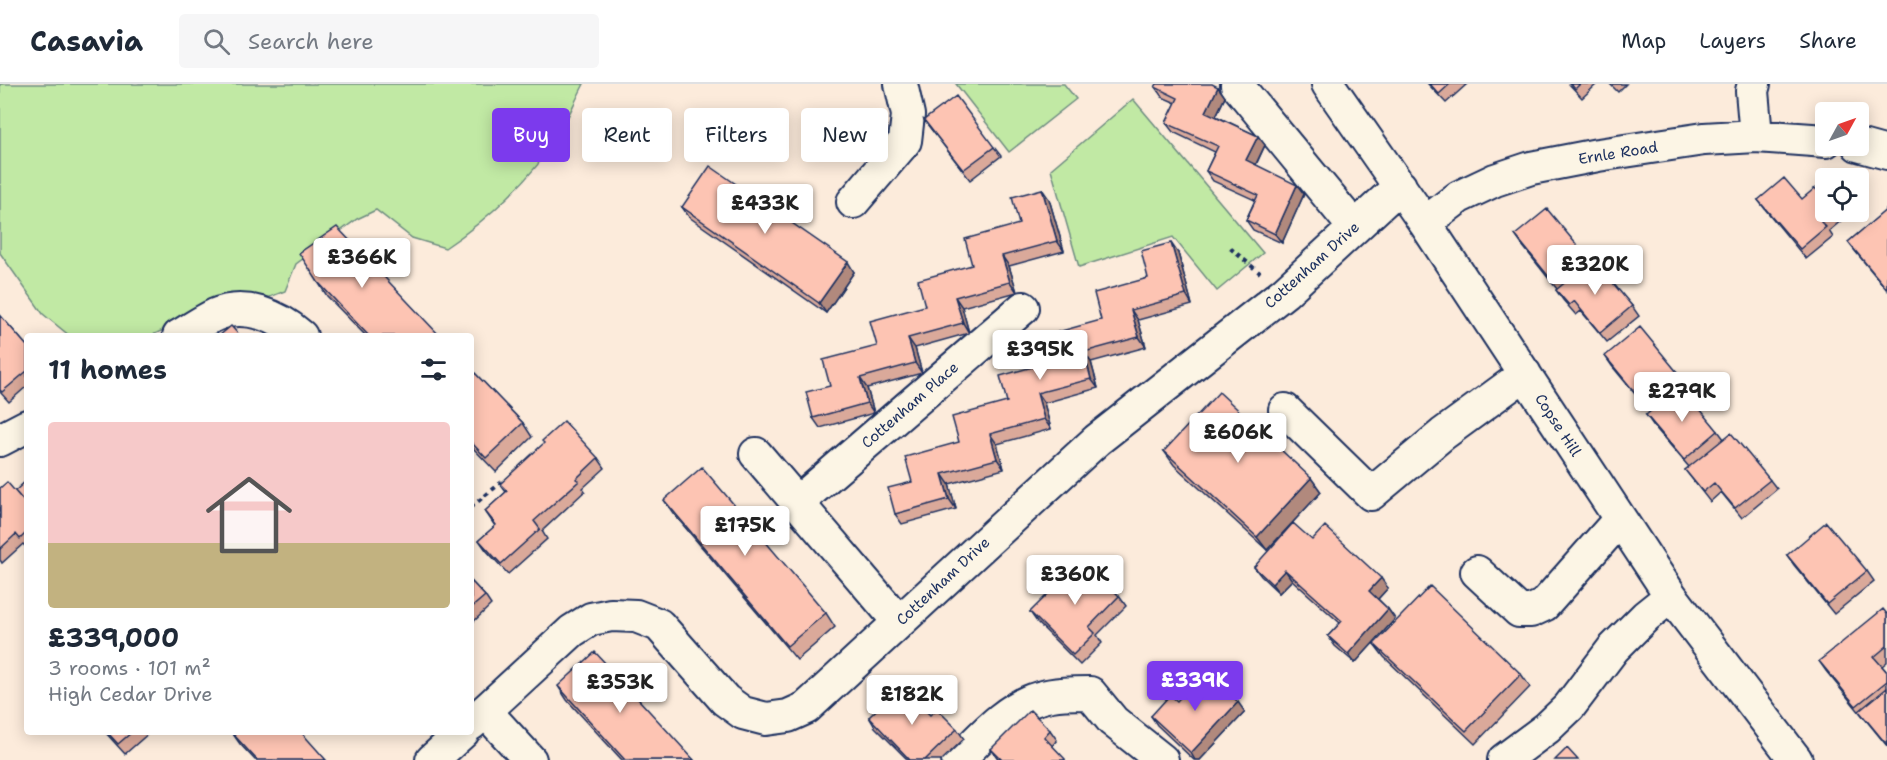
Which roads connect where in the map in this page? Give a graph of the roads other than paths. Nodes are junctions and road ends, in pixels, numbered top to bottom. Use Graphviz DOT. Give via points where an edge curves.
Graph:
graph roads {
  1 [pos="901,84"];
  2 [pos="1328,84"];
  3 [pos="1754,84"];
  4 [pos="1237,85"];
  5 [pos="1756,136"];
  6 [pos="1815,140"];
  7 [pos="1869,147"];
  8 [pos="1887,153"];
  9 [pos="1400,186"];
  10 [pos="853,202"];
  11 [pos="1425,223"];
  12 [pos="1354,226"];
  13 [pos="1023,308"];
  14 [pos="183,333"];
  15 [pos="297,333"];
  16 [pos="1525,374"];
  17 [pos="1285,410"];
  18 [pos="24,428"];
  19 [pos="0,440"];
  20 [pos="756,454"];
  21 [pos="798,502"];
  22 [pos="1620,519"];
  23 [pos="1477,572"];
  24 [pos="1671,596"];
  25 [pos="899,622"];
  26 [pos="478,718"];
  27 [pos="460,735"];
  28 [pos="432,760"];
  29 [pos="530,760"];
  30 [pos="958,760"];
  31 [pos="1162,760"];
  32 [pos="1504,760"];
  33 [pos="1796,760"];
  1 -- 10 [label="street" via="908,115 905,141"];
  2 -- 9 [label="street, Copse Hill"];
  3 -- 5 [label="street"];
  4 -- 12 [label="street"];
  5 -- 6 [label="street, Ernle Road"];
  5 -- 11 [label="street, Ernle Road" via="1693,141 1531,168 1459,197"];
  7 -- 8 [label="street"];
  9 -- 11 [label="street, Copse Hill"];
  9 -- 12 [label="street, Cottenham Drive"];
  11 -- 16 [label="street, Copse Hill"];
  12 -- 25 [label="street, Cottenham Drive" via="1285,292 1097,440"];
  13 -- 21 [label="street, Cottenham Place"];
  14 -- 15 [label="street" via="217,314 244,309 273,317"];
  16 -- 17 [label="street" via="1443,434 1371,494"];
  16 -- 22 [label="street, Copse Hill"];
  18 -- 19 [label="street"];
  20 -- 21 [label="street"];
  21 -- 25 [label="street"];
  22 -- 23 [label="street" via="1544,604 1531,610 1519,611"];
  22 -- 24 [label="street, Copse Hill"];
  24 -- 32 [label="street" via="1613,649 1569,707"];
  24 -- 33 [label="street, Copse Hill"];
  25 -- 26 [label="street, Cottenham Drive" via="806,708 766,719 743,712 725,700 658,626 636,616 591,619 572,631"];
  26 -- 29 [label="street"];
  27 -- 28 [label="street"];
  30 -- 31 [label="street" via="1012,711 1037,698 1090,693 1113,721"];
}
